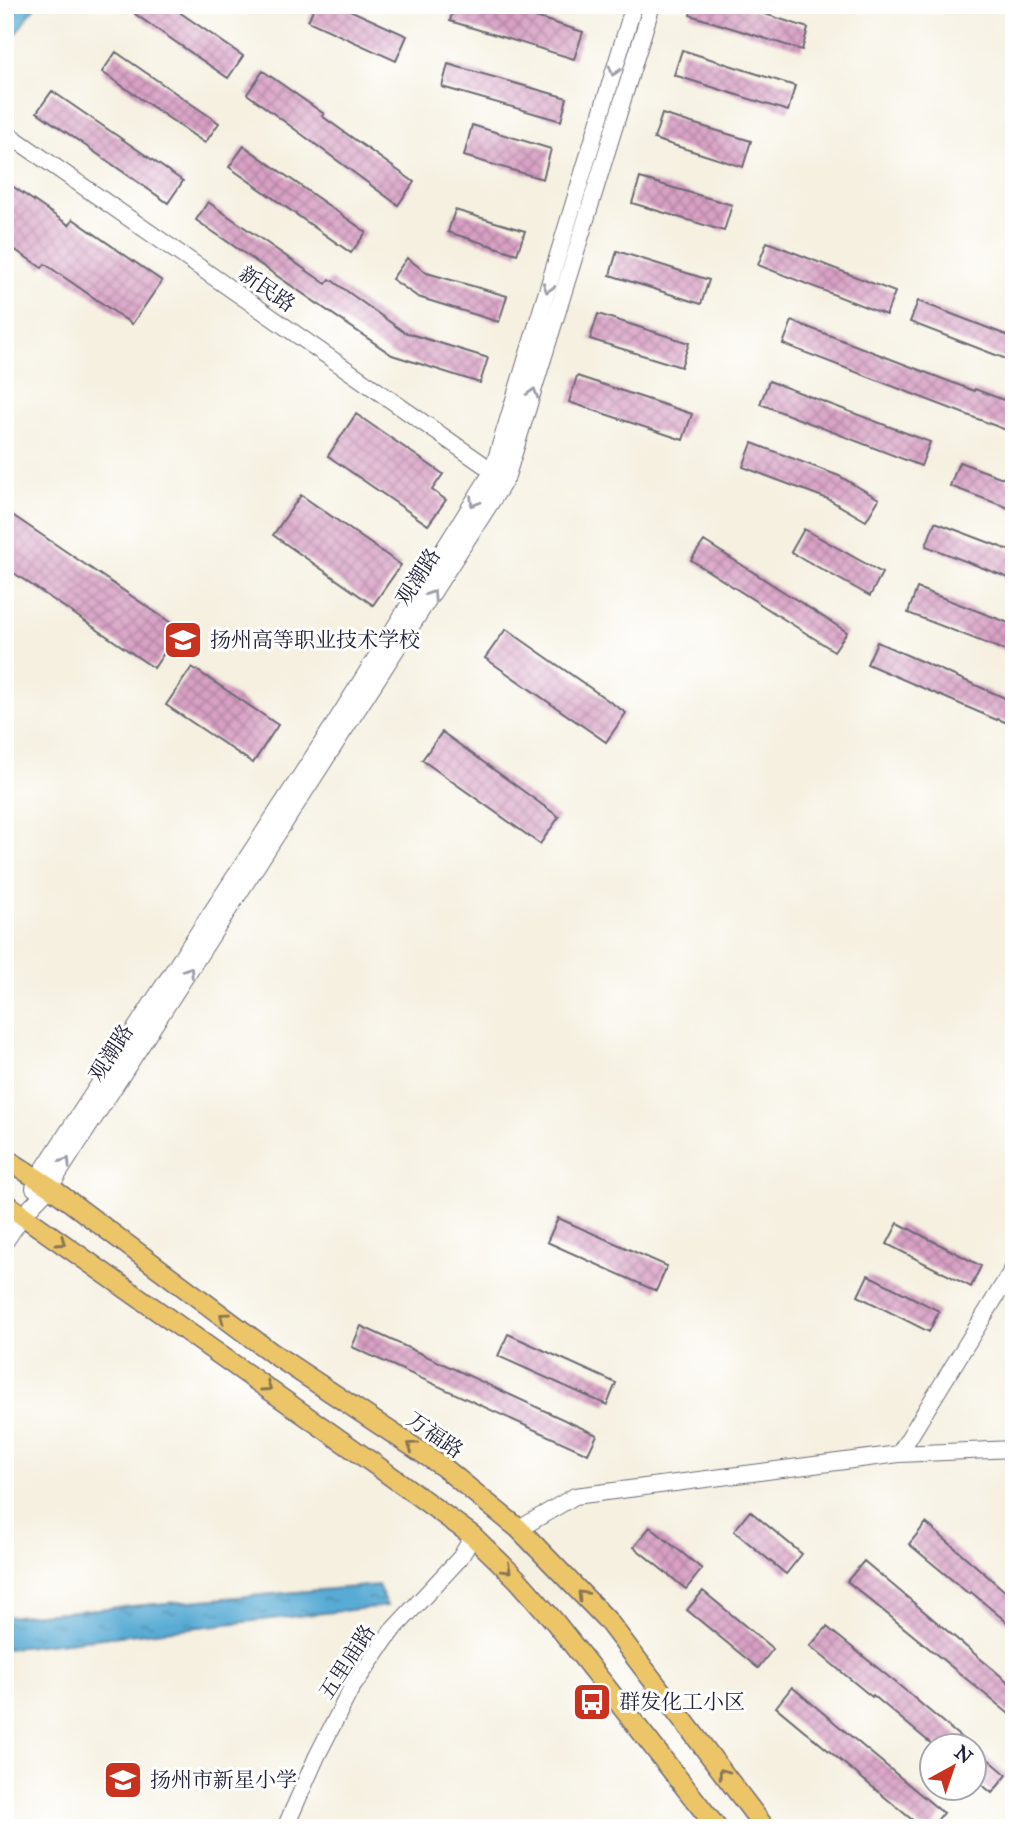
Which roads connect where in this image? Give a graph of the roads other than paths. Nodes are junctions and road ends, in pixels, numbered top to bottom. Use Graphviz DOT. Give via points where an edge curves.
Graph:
graph roads {
  1 [pos="634,5"];
  2 [pos="652,5"];
  3 [pos="5,132"];
  4 [pos="499,476"];
  5 [pos="5,1158"];
  6 [pos="44,1183"];
  7 [pos="5,1203"];
  8 [pos="23,1215"];
  9 [pos="5,1242"];
  10 [pos="1014,1267"];
  11 [pos="1014,1449"];
  12 [pos="899,1454"];
  13 [pos="519,1529"];
  14 [pos="472,1536"];
  15 [pos="285,1828"];
  16 [pos="717,1828"];
  17 [pos="765,1828"];
  1 -- 4 [label="street, 观潮路, one-way"];
  4 -- 2 [label="street, 观潮路, one-way"];
  3 -- 4 [label="street, 新民路"];
  4 -- 6 [label="street, 观潮路"];
  5 -- 6 [label="main road, 万福路"];
  6 -- 8 [label="street, 观潮路"];
  13 -- 6 [label="main road, 万福路, one-way" via="442,1466 272,1353"];
  7 -- 8 [label="main road"];
  8 -- 9 [label="street, 观潮路"];
  8 -- 14 [label="main road, one-way"];
  10 -- 12 [label="street"];
  11 -- 12 [label="street"];
  12 -- 13 [label="street" via="575,1496"];
  17 -- 13 [label="main road, 万福路, one-way" via="607,1620"];
  14 -- 15 [label="street, 五里庙路" via="460,1558 391,1632 351,1689"];
  14 -- 16 [label="main road, one-way" via="555,1622"];
}
